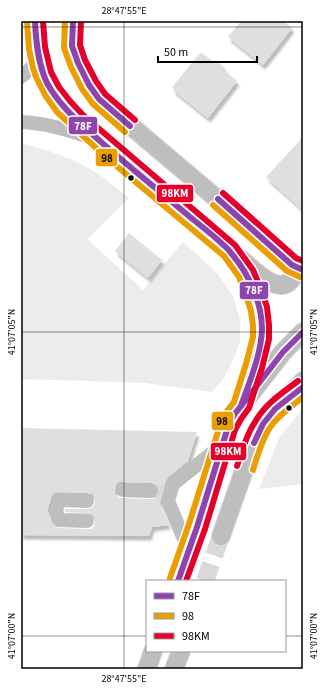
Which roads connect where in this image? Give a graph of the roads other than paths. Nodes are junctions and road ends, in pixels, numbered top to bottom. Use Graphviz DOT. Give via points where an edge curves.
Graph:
graph roads {
  1 [pos="35,21"];
  2 [pos="73,21"];
  3 [pos="38,57"];
  4 [pos="21,77"];
  5 [pos="21,122"];
  6 [pos="100,141"];
  7 [pos="230,251"];
  8 [pos="298,267"];
  9 [pos="303,332"];
  10 [pos="303,381"];
  11 [pos="303,387"];
  12 [pos="241,406"];
  13 [pos="275,409"];
  14 [pos="222,445"];
  15 [pos="123,490"];
  16 [pos="151,491"];
  17 [pos="87,501"];
  18 [pos="87,521"];
  19 [pos="221,536"];
  20 [pos="191,543"];
  21 [pos="153,652"];
  22 [pos="181,652"];
  23 [pos="147,669"];
  24 [pos="174,669"];
  1 -- 3 [label="main road"];
  2 -- 8 [label="main road" via="72,46 89,85 99,99"];
  3 -- 4 [label="street" via="33,66"];
  3 -- 6 [label="main road" via="45,78 58,100"];
  5 -- 6 [label="street" via="71,130"];
  6 -- 7 [label="main road"];
  7 -- 8 [label="main road" via="269,282 276,284 286,284 293,278 294,269"];
  7 -- 12 [label="main road" via="246,273 254,292 262,326 254,366"];
  9 -- 12 [label="main road" via="283,352"];
  10 -- 13 [label="main road"];
  11 -- 13 [label="main road"];
  12 -- 14 [label="main road" via="228,427"];
  13 -- 19 [label="main road" via="263,424 254,442"];
  14 -- 20 [label="main road"];
  14 -- 20 [label="street" via="173,484 169,492 168,501"];
  15 -- 16 [label="street"];
  17 -- 18 [label="street" via="59,500 56,510 59,520"];
  21 -- 23 [label="main road"];
  22 -- 24 [label="main road"];
}
